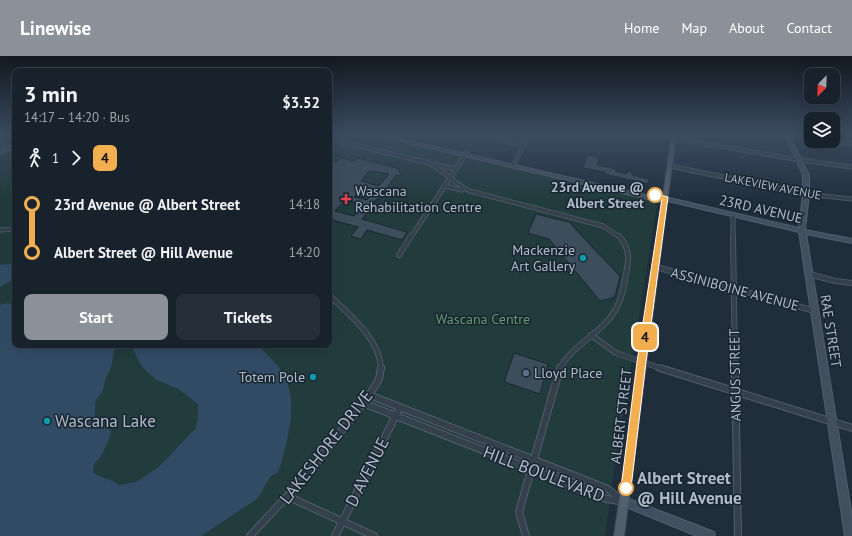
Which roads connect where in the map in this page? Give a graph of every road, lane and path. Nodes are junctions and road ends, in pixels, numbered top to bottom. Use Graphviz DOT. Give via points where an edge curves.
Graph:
graph roads {
  1 [pos="401,156"];
  2 [pos="464,156"];
  3 [pos="481,156"];
  4 [pos="517,156"];
  5 [pos="671,156"];
  6 [pos="781,156"];
  7 [pos="798,156"];
  8 [pos="800,160"];
  9 [pos="428,163"];
  10 [pos="513,164"];
  11 [pos="670,166"];
  12 [pos="852,167"];
  13 [pos="455,169"];
  14 [pos="449,178"];
  15 [pos="444,186"];
  16 [pos="470,191"];
  17 [pos="806,194"];
  18 [pos="665,199"];
  19 [pos="852,200"];
  20 [pos="734,215"];
  21 [pos="0,229"];
  22 [pos="12,229"];
  23 [pos="802,231"];
  24 [pos="852,241"];
  25 [pos="398,255"];
  26 [pos="656,266"];
  27 [pos="809,274"];
  28 [pos="852,283"];
  29 [pos="733,288"];
  30 [pos="332,298"];
  31 [pos="815,311"];
  32 [pos="590,335"];
  33 [pos="642,362"];
  34 [pos="736,391"];
  35 [pos="369,395"];
  36 [pos="363,403"];
  37 [pos="400,407"];
  38 [pos="396,416"];
  39 [pos="832,422"];
  40 [pos="852,428"];
  41 [pos="533,459"];
  42 [pos="530,470"];
  43 [pos="289,497"];
  44 [pos="624,502"];
  45 [pos="342,521"];
  46 [pos="250,536"];
  47 [pos="335,536"];
  48 [pos="374,536"];
  49 [pos="526,536"];
  50 [pos="619,536"];
  51 [pos="710,536"];
  52 [pos="738,536"];
  53 [pos="850,536"];
  1 -- 9 [label="street"];
  2 -- 13 [label="street"];
  3 -- 10 [label="street, 23RD AVENUE"];
  4 -- 10 [label="street"];
  5 -- 11 [label="main road, ALBERT STREET"];
  6 -- 8 [label="street"];
  7 -- 8 [label="street, RAE STREET"];
  8 -- 12 [label="street"];
  8 -- 17 [label="street, RAE STREET" via="806,175"];
  9 -- 13 [label="street"];
  9 -- 14 [label="street" via="442,170"];
  10 -- 18 [label="street, 23RD AVENUE"];
  11 -- 17 [label="street, LAKEVIEW AVENUE"];
  11 -- 18 [label="main road, ALBERT STREET"];
  13 -- 14 [label="street"];
  14 -- 15 [label="street"];
  14 -- 16 [label="street"];
  15 -- 16 [label="street"];
  15 -- 25 [label="street"];
  16 -- 32 [label="street" via="596,223 615,232 623,240 628,248 629,259 619,302 611,317"];
  17 -- 19 [label="street, LAKEVIEW AVENUE"];
  17 -- 23 [label="street, RAE STREET"];
  18 -- 20 [label="street, 23RD AVENUE"];
  18 -- 26 [label="main road, ALBERT STREET"];
  20 -- 23 [label="street, 23RD AVENUE"];
  20 -- 29 [label="street, ANGUS STREET"];
  21 -- 22 [label="street"];
  23 -- 24 [label="street, 23RD AVENUE"];
  23 -- 27 [label="street, RAE STREET"];
  26 -- 29 [label="street, ASSINIBOINE AVENUE"];
  26 -- 33 [label="main road, ALBERT STREET"];
  27 -- 28 [label="street"];
  27 -- 31 [label="street, RAE STREET"];
  29 -- 31 [label="street, ASSINIBOINE AVENUE"];
  29 -- 34 [label="street, ANGUS STREET"];
  30 -- 35 [label="street, LAKESHORE DRIVE" via="369,336 376,347 381,369 379,380"];
  31 -- 39 [label="street, RAE STREET"];
  32 -- 33 [label="street" via="616,353"];
  32 -- 41 [label="street" via="572,349 562,363"];
  33 -- 34 [label="street"];
  33 -- 44 [label="main road, ALBERT STREET"];
  34 -- 39 [label="street"];
  34 -- 52 [label="street, ANGUS STREET"];
  35 -- 36 [label="street, LAKESHORE DRIVE"];
  35 -- 37 [label="street, HILL BOULEVARD"];
  36 -- 38 [label="street, HILL BOULEVARD"];
  36 -- 43 [label="street, LAKESHORE DRIVE"];
  37 -- 38 [label="street, D AVENUE"];
  37 -- 41 [label="street, HILL BOULEVARD"];
  38 -- 42 [label="street, HILL BOULEVARD"];
  38 -- 45 [label="street, D AVENUE"];
  39 -- 40 [label="street"];
  39 -- 53 [label="street, RAE STREET"];
  41 -- 42 [label="street"];
  41 -- 44 [label="street, HILL BOULEVARD" via="608,489"];
  42 -- 44 [label="street, HILL BOULEVARD" via="607,499"];
  42 -- 49 [label="street" via="518,512"];
  43 -- 45 [label="street"];
  43 -- 46 [label="street, LAKESHORE DRIVE"];
  44 -- 50 [label="main road, ALBERT STREET"];
  44 -- 51 [label="street"];
  45 -- 47 [label="street, D AVENUE"];
  45 -- 48 [label="street"];
}
